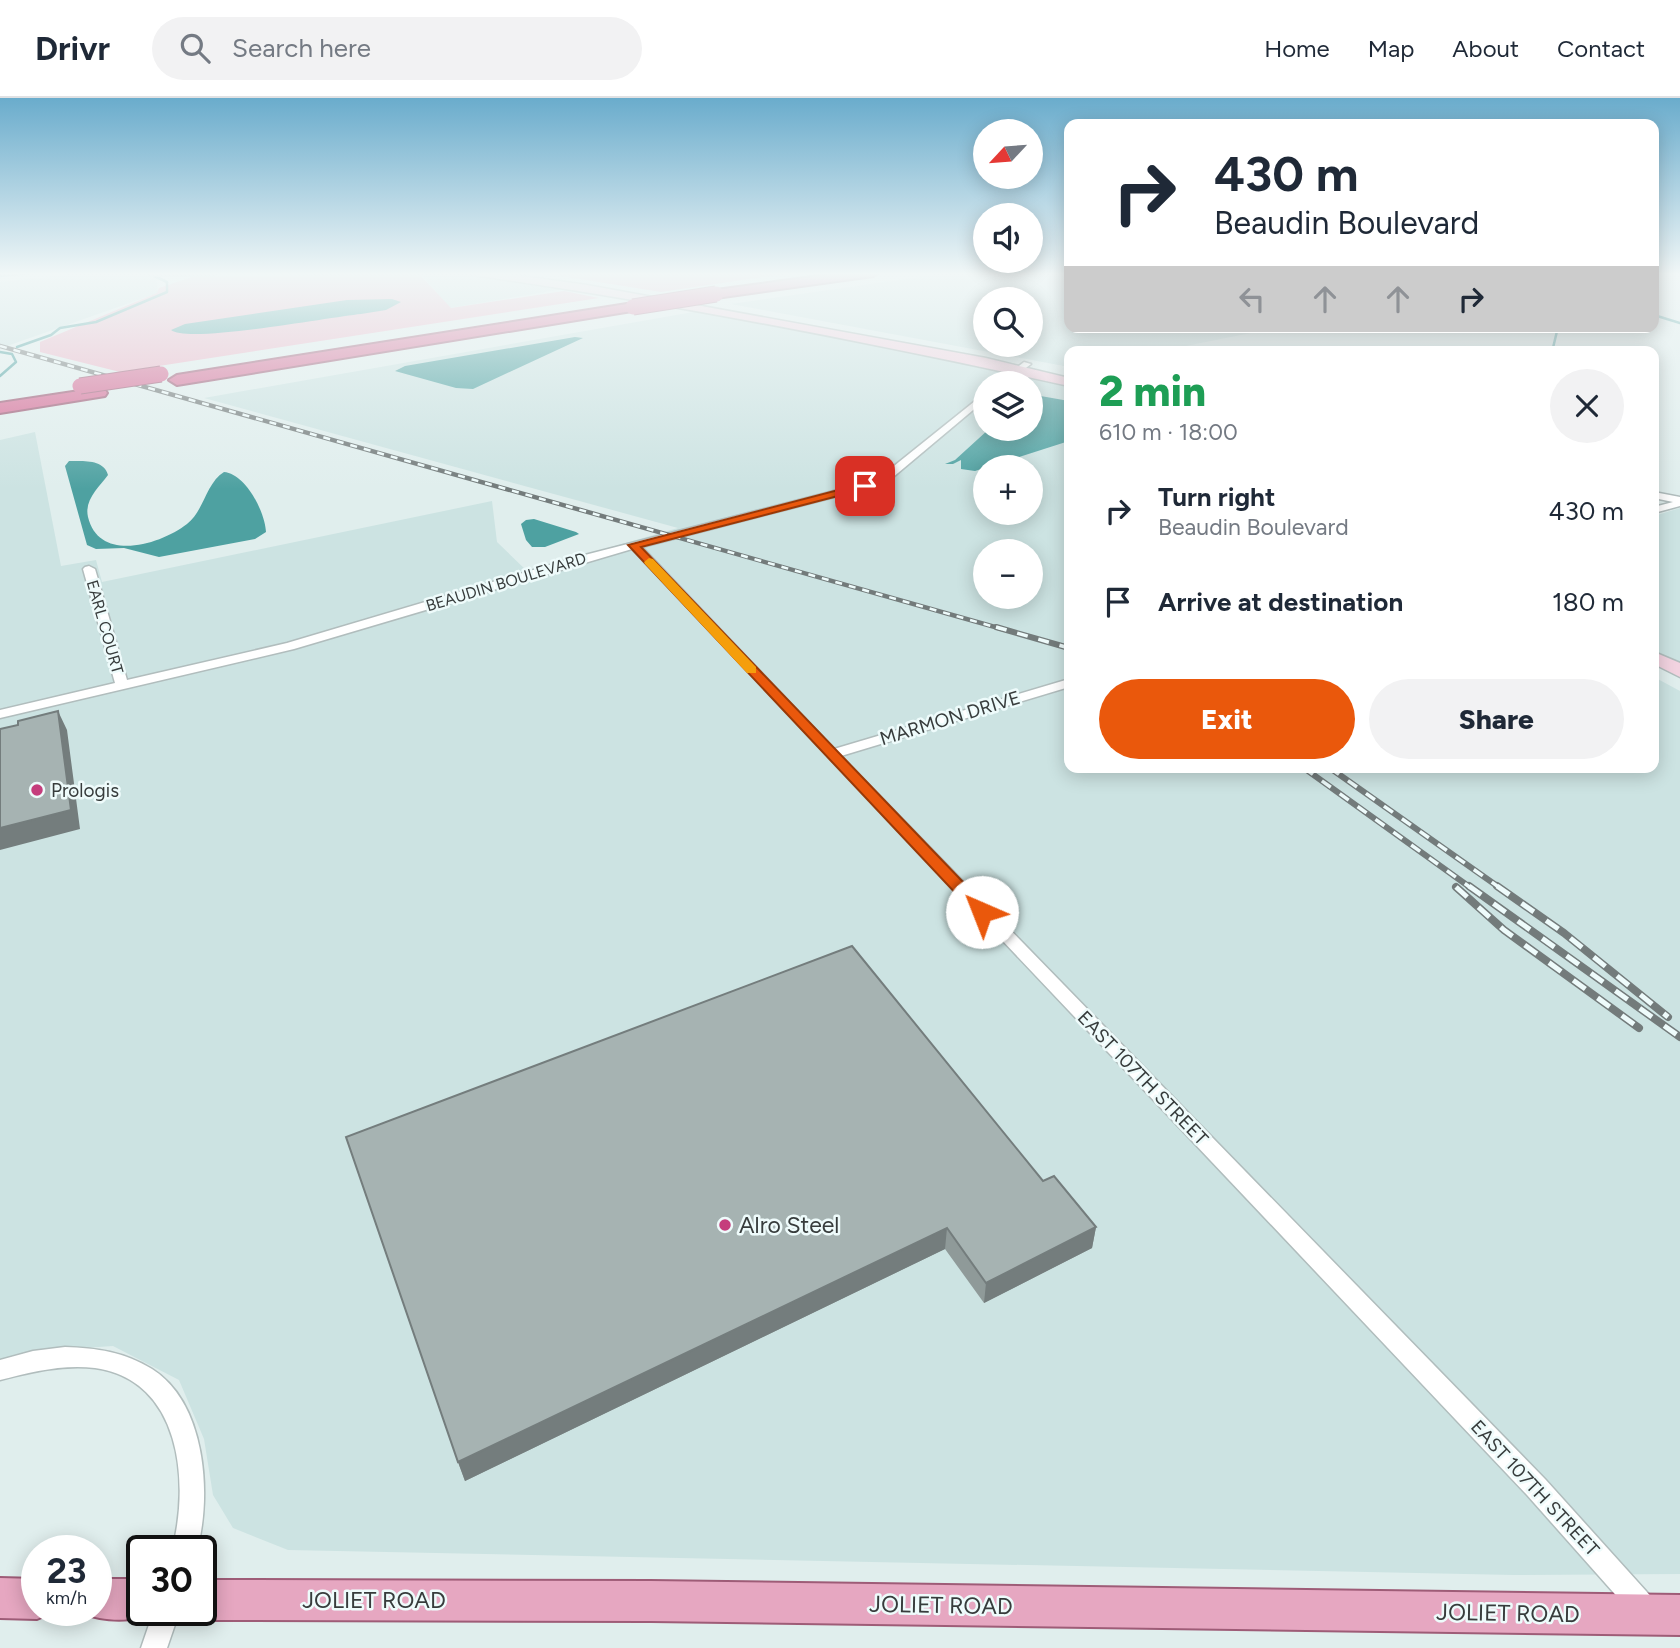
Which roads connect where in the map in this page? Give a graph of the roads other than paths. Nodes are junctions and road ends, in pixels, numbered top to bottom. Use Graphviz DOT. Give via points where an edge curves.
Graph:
graph roads {
  1 [pos="366,344"];
  2 [pos="386,344"];
  3 [pos="898,344"];
  4 [pos="907,344"];
  5 [pos="1023,367"];
  6 [pos="1018,371"];
  7 [pos="1064,374"];
  8 [pos="169,377"];
  9 [pos="1064,380"];
  10 [pos="0,399"];
  11 [pos="973,406"];
  12 [pos="0,410"];
  13 [pos="1659,496"];
  14 [pos="1680,501"];
  15 [pos="1659,508"];
  16 [pos="634,545"];
  17 [pos="89,569"];
  18 [pos="1659,660"];
  19 [pos="1680,671"];
  20 [pos="1659,675"];
  21 [pos="122,684"];
  22 [pos="1064,684"];
  23 [pos="1680,686"];
  24 [pos="0,714"];
  25 [pos="831,754"];
  26 [pos="0,1370"];
  27 [pos="189,1535"];
  28 [pos="0,1598"];
  29 [pos="21,1599"];
  30 [pos="217,1600"];
  31 [pos="1665,1614"];
  32 [pos="162,1626"];
  33 [pos="154,1648"];
  1 -- 8 [label="highway"];
  2 -- 8 [label="highway, bridge"];
  3 -- 5 [label="street"];
  4 -- 5 [label="street"];
  5 -- 6 [label="street"];
  5 -- 7 [label="street"];
  5 -- 9 [label="street"];
  8 -- 10 [label="highway, bridge"];
  8 -- 12 [label="highway"];
  11 -- 16 [label="street, BEAUDIN BOULEVARD" via="876,481"];
  13 -- 14 [label="street"];
  14 -- 15 [label="street"];
  16 -- 21 [label="street, BEAUDIN BOULEVARD" via="290,646"];
  16 -- 25 [label="street, EAST 107TH STREET"];
  17 -- 21 [label="street, EARL COURT"];
  18 -- 19 [label="street"];
  20 -- 23 [label="street"];
  21 -- 24 [label="street, BEAUDIN BOULEVARD"];
  22 -- 25 [label="street, MARMON DRIVE"];
  25 -- 31 [label="street, EAST 107TH STREET" via="1536,1487"];
  26 -- 27 [label="street" via="65,1357 124,1364 155,1382 181,1420 188,1448 194,1486"];
  28 -- 29 [label="main road"];
  30 -- 31 [label="main road, JOLIET ROAD"];
  32 -- 33 [label="street"];
}
